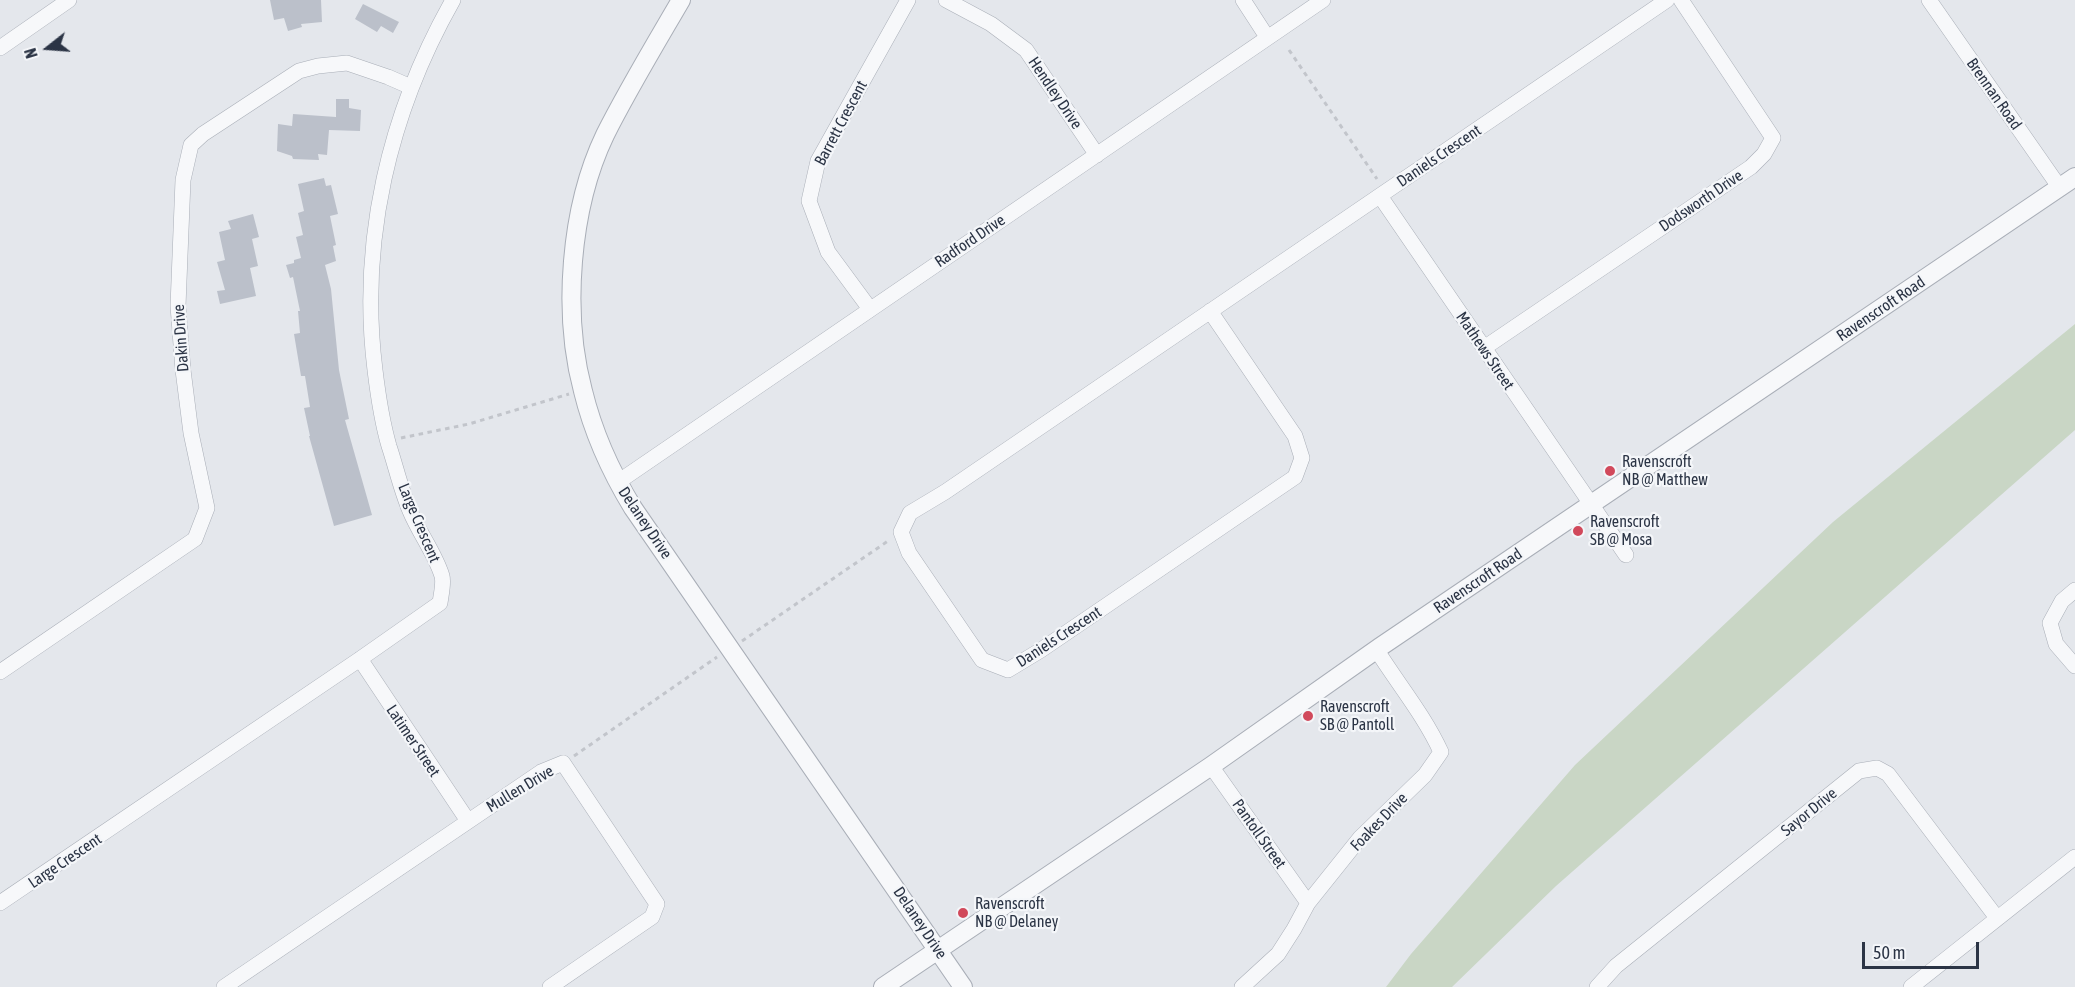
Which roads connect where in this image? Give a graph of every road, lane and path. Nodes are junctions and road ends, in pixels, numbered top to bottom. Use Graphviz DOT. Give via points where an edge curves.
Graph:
graph roads {
  1 [pos="69,0"];
  2 [pos="453,0"];
  3 [pos="681,0"];
  4 [pos="908,0"];
  5 [pos="946,0"];
  6 [pos="1243,0"];
  7 [pos="1323,0"];
  8 [pos="1667,0"];
  9 [pos="1681,0"];
  10 [pos="1929,0"];
  11 [pos="1267,38"];
  12 [pos="0,48"];
  13 [pos="1289,50"];
  14 [pos="411,87"];
  15 [pos="1097,155"];
  16 [pos="2068,182"];
  17 [pos="1380,195"];
  18 [pos="870,309"];
  19 [pos="1210,311"];
  20 [pos="1484,348"];
  21 [pos="582,390"];
  22 [pos="387,440"];
  23 [pos="618,482"];
  24 [pos="1591,505"];
  25 [pos="1626,555"];
  26 [pos="2075,590"];
  27 [pos="1376,649"];
  28 [pos="360,659"];
  29 [pos="2075,666"];
  30 [pos="0,672"];
  31 [pos="1211,766"];
  32 [pos="468,821"];
  33 [pos="2075,857"];
  34 [pos="0,903"];
  35 [pos="1308,903"];
  36 [pos="1997,918"];
  37 [pos="938,950"];
  38 [pos="224,987"];
  39 [pos="550,987"];
  40 [pos="883,987"];
  41 [pos="963,987"];
  42 [pos="1242,987"];
  43 [pos="1597,987"];
  44 [pos="1911,987"];
  1 -- 12 [label="street"];
  2 -- 14 [label="street, Large Crescent"];
  3 -- 21 [label="street, Delaney Drive" via="604,137 582,197 572,304"];
  4 -- 18 [label="street, Barrett Crescent" via="818,161 808,201 828,252"];
  5 -- 15 [label="street, Hendley Drive" via="991,24 1026,50"];
  6 -- 11 [label="street"];
  7 -- 11 [label="street, Radford Drive"];
  8 -- 17 [label="street, Daniels Crescent"];
  9 -- 20 [label="street, Dodsworth Drive" via="1773,138 1764,154 1751,167"];
  10 -- 16 [label="street, Brennan Road"];
  11 -- 15 [label="street, Radford Drive"];
  13 -- 17 [label="path" via="1378,181"];
  14 -- 22 [label="street, Large Crescent" via="387,161 372,250 370,329"];
  14 -- 30 [label="street, Dakin Drive" via="346,63 299,71 203,134 191,146 183,180 178,306 191,433 207,508 195,539"];
  15 -- 18 [label="street, Radford Drive"];
  16 -- 24 [label="street, Ravenscroft Road"];
  17 -- 19 [label="street, Daniels Crescent"];
  17 -- 20 [label="street, Mathews Street"];
  18 -- 23 [label="street, Radford Drive"];
  19 -- 19 [label="street, Daniels Crescent" via="910,513 901,532 909,553 982,660 1008,670 1295,477 1302,458 1295,436"];
  20 -- 24 [label="street, Mathews Street"];
  21 -- 22 [label="path" via="469,424"];
  21 -- 23 [label="street, Delaney Drive"];
  22 -- 28 [label="street, Large Crescent" via="410,511 443,578 440,603"];
  23 -- 37 [label="street, Delaney Drive"];
  24 -- 25 [label="street, Mathews Street"];
  24 -- 27 [label="street, Ravenscroft Road"];
  26 -- 29 [label="street" via="2062,601 2050,623 2056,644"];
  27 -- 31 [label="street, Ravenscroft Road"];
  27 -- 35 [label="street, Foakes Drive" via="1430,728 1441,752 1425,775 1360,838"];
  28 -- 32 [label="street, Latimer Street"];
  28 -- 34 [label="street, Large Crescent"];
  31 -- 35 [label="street, Pantoll Street"];
  31 -- 37 [label="street, Ravenscroft Road"];
  32 -- 38 [label="street, Mullen Drive"];
  32 -- 39 [label="street, Mullen Drive" via="541,772 563,763 657,904 652,917"];
  33 -- 36 [label="street"];
  35 -- 42 [label="street, Foakes Drive" via="1278,954"];
  36 -- 43 [label="street, Sayor Drive" via="1887,774 1877,768 1859,771 1616,966"];
  36 -- 44 [label="street"];
  37 -- 40 [label="street, Ravenscroft Road"];
  37 -- 41 [label="street, Delaney Drive"];
}
